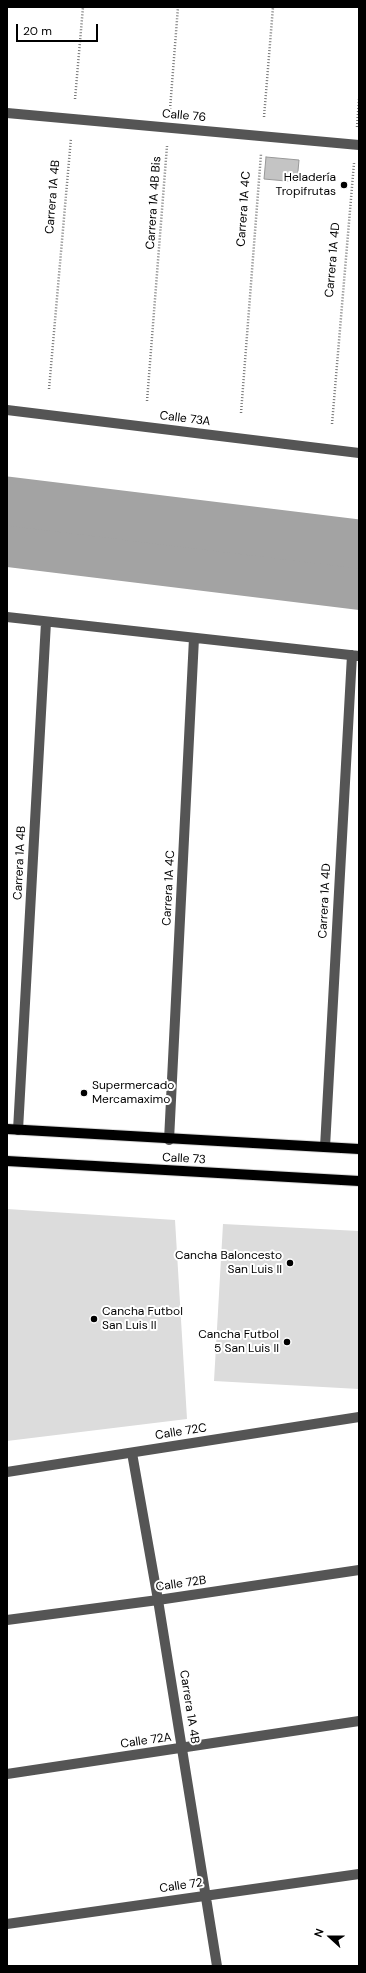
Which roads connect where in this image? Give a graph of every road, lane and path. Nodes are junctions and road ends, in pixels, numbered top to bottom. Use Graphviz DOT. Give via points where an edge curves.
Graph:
graph roads {
  1 [pos="83,7"];
  2 [pos="178,7"];
  3 [pos="273,7"];
  4 [pos="359,99"];
  5 [pos="7,113"];
  6 [pos="73,119"];
  7 [pos="169,128"];
  8 [pos="262,136"];
  9 [pos="357,145"];
  10 [pos="49,389"];
  11 [pos="147,401"];
  12 [pos="7,410"];
  13 [pos="241,413"];
  14 [pos="332,424"];
  15 [pos="359,453"];
  16 [pos="7,617"];
  17 [pos="46,622"];
  18 [pos="194,638"];
  19 [pos="355,656"];
  20 [pos="7,1129"];
  21 [pos="18,1130"];
  22 [pos="169,1140"];
  23 [pos="325,1148"];
  24 [pos="359,1150"];
  25 [pos="7,1161"];
  26 [pos="359,1181"];
  27 [pos="359,1417"];
  28 [pos="132,1453"];
  29 [pos="7,1472"];
  30 [pos="359,1570"];
  31 [pos="158,1600"];
  32 [pos="7,1620"];
  33 [pos="359,1721"];
  34 [pos="183,1748"];
  35 [pos="7,1774"];
  36 [pos="359,1874"];
  37 [pos="206,1896"];
  38 [pos="7,1924"];
  39 [pos="217,1966"];
  1 -- 6 [label="path, Carrera 1A 4B"];
  2 -- 7 [label="path, Carrera 1A 4B Bis"];
  3 -- 8 [label="path, Carrera 1A 4C"];
  4 -- 9 [label="path, Carrera 1A 4D"];
  5 -- 6 [label="street, Calle 76"];
  6 -- 7 [label="street, Calle 76"];
  6 -- 10 [label="path, Carrera 1A 4B"];
  7 -- 8 [label="street, Calle 76"];
  7 -- 11 [label="path, Carrera 1A 4B Bis"];
  8 -- 9 [label="street, Calle 76"];
  8 -- 13 [label="path, Carrera 1A 4C"];
  9 -- 14 [label="path, Carrera 1A 4D"];
  12 -- 15 [label="street, Calle 73A"];
  16 -- 17 [label="street"];
  17 -- 18 [label="street"];
  17 -- 21 [label="street, Carrera 1A 4B"];
  18 -- 19 [label="street"];
  18 -- 22 [label="street, Carrera 1A 4C"];
  19 -- 23 [label="street, Carrera 1A 4D"];
  20 -- 21 [label="main road, Calle 73"];
  21 -- 22 [label="main road, Calle 73"];
  22 -- 23 [label="main road, Calle 73"];
  23 -- 24 [label="main road, Calle 73"];
  25 -- 26 [label="main road, Calle 73"];
  27 -- 28 [label="street, Calle 72C"];
  28 -- 29 [label="street, Calle 72C"];
  28 -- 31 [label="street, Carrera 1A 4B"];
  30 -- 31 [label="street, Calle 72B"];
  31 -- 32 [label="street, Calle 72B"];
  31 -- 34 [label="street, Carrera 1A 4B"];
  33 -- 34 [label="street, Calle 72A"];
  34 -- 35 [label="street, Calle 72A"];
  34 -- 37 [label="street, Carrera 1A 4B"];
  36 -- 37 [label="street, Calle 72"];
  37 -- 38 [label="street, Calle 72"];
  37 -- 39 [label="street, Carrera 1A 4B"];
}
